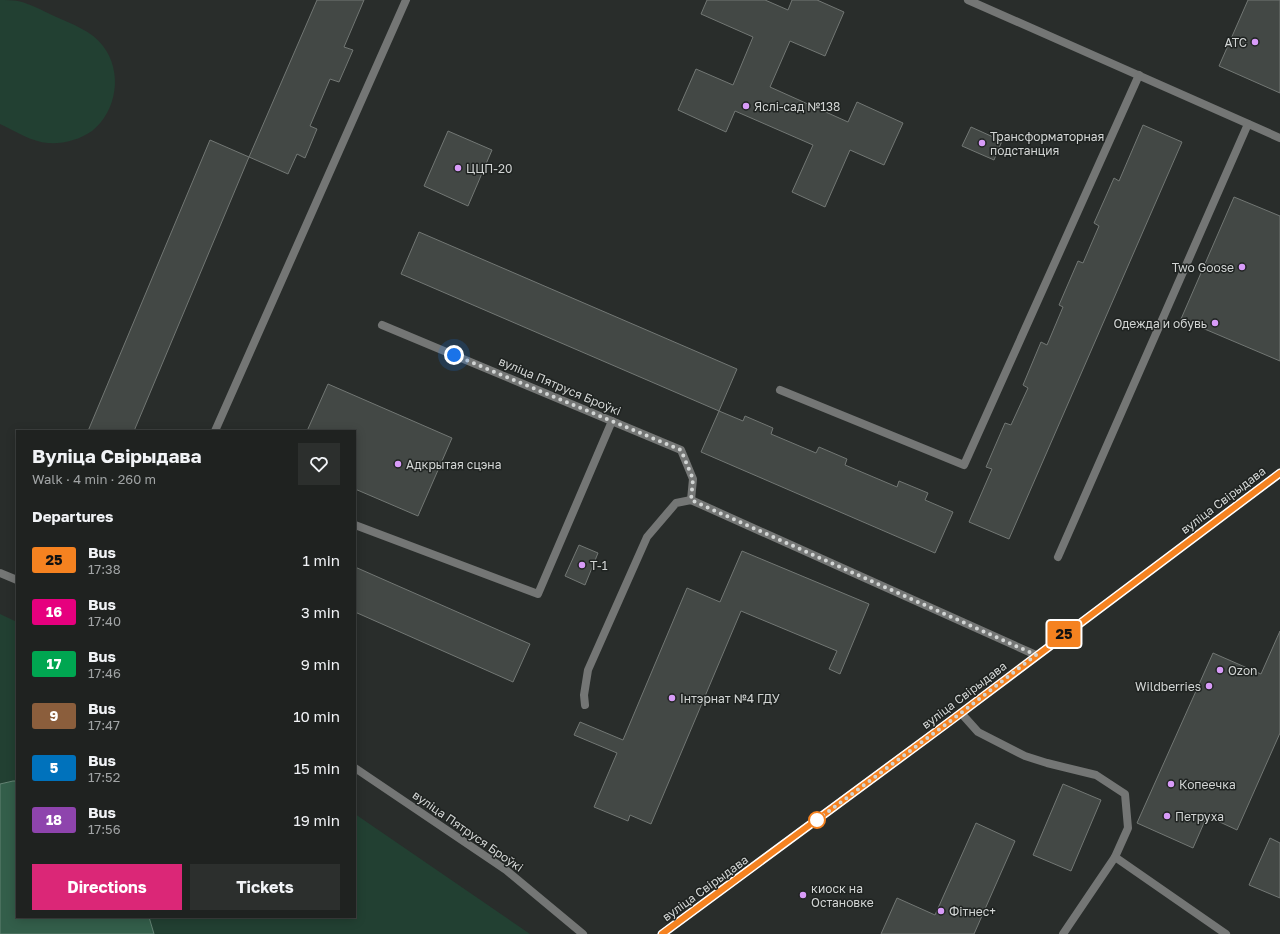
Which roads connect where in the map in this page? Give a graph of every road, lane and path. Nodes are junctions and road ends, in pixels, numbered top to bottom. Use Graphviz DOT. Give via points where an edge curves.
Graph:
graph roads {
  1 [pos="406,0"];
  2 [pos="968,0"];
  3 [pos="1139,76"];
  4 [pos="1248,124"];
  5 [pos="1280,138"];
  6 [pos="382,325"];
  7 [pos="780,390"];
  8 [pos="612,421"];
  9 [pos="215,430"];
  10 [pos="1280,473"];
  11 [pos="691,500"];
  12 [pos="356,525"];
  13 [pos="1058,557"];
  14 [pos="0,573"];
  15 [pos="16,580"];
  16 [pos="1036,655"];
  17 [pos="585,705"];
  18 [pos="961,713"];
  19 [pos="356,769"];
  20 [pos="1115,857"];
  21 [pos="583,934"];
  22 [pos="662,934"];
  23 [pos="1063,934"];
  24 [pos="1226,934"];
  1 -- 9 [label="street"];
  2 -- 3 [label="street"];
  3 -- 4 [label="street"];
  3 -- 7 [label="street" via="964,465"];
  4 -- 5 [label="street"];
  4 -- 13 [label="street"];
  6 -- 8 [label="street, вуліца Пятруся Броўкі"];
  8 -- 11 [label="street, вуліца Пятруся Броўкі" via="681,450 693,479"];
  8 -- 12 [label="street" via="538,594"];
  10 -- 16 [label="main road, вуліца Свірыдава"];
  11 -- 16 [label="street"];
  11 -- 17 [label="street" via="676,503 647,537 588,670"];
  14 -- 15 [label="street"];
  16 -- 18 [label="main road, вуліца Свірыдава"];
  18 -- 20 [label="street" via="978,732 1025,756 1096,775 1126,794 1128,828"];
  18 -- 22 [label="main road, вуліца Свірыдава"];
  19 -- 21 [label="street, вуліца Пятруся Броўкі" via="506,870"];
  20 -- 23 [label="street"];
  20 -- 24 [label="street"];
}
